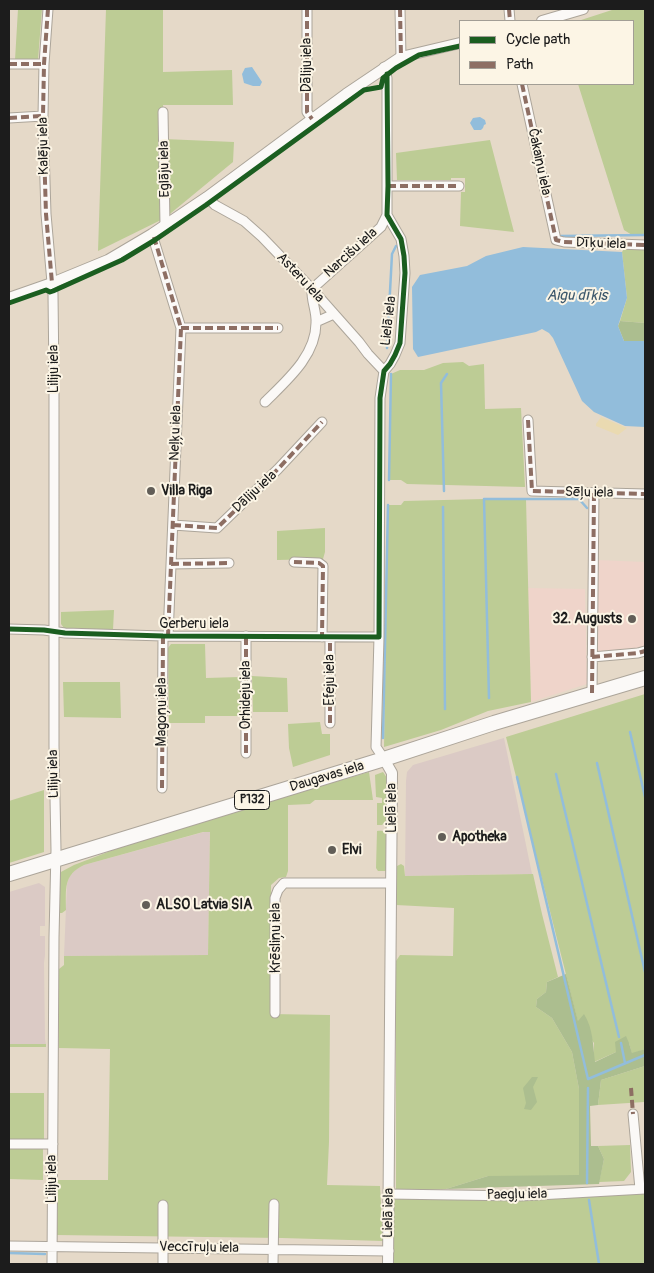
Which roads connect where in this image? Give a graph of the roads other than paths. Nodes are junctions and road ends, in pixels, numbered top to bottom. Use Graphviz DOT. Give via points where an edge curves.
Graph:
graph roads {
  1 [pos="48,9"];
  2 [pos="307,9"];
  3 [pos="400,9"];
  4 [pos="583,9"];
  5 [pos="545,20"];
  6 [pos="459,42"];
  7 [pos="400,56"];
  8 [pos="9,64"];
  9 [pos="44,64"];
  10 [pos="384,68"];
  11 [pos="522,85"];
  12 [pos="163,112"];
  13 [pos="43,116"];
  14 [pos="9,118"];
  15 [pos="312,119"];
  16 [pos="388,186"];
  17 [pos="459,186"];
  18 [pos="207,196"];
  19 [pos="387,214"];
  20 [pos="165,226"];
  21 [pos="152,234"];
  22 [pos="556,240"];
  23 [pos="645,245"];
  24 [pos="52,283"];
  25 [pos="312,289"];
  26 [pos="9,298"];
  27 [pos="334,314"];
  28 [pos="316,322"];
  29 [pos="181,328"];
  30 [pos="278,328"];
  31 [pos="384,371"];
  32 [pos="265,402"];
  33 [pos="528,420"];
  34 [pos="322,422"];
  35 [pos="594,493"];
  36 [pos="645,494"];
  37 [pos="172,525"];
  38 [pos="294,562"];
  39 [pos="229,563"];
  40 [pos="171,564"];
  41 [pos="9,629"];
  42 [pos="54,631"];
  43 [pos="165,636"];
  44 [pos="246,636"];
  45 [pos="326,637"];
  46 [pos="379,637"];
  47 [pos="645,651"];
  48 [pos="592,657"];
  49 [pos="645,678"];
  50 [pos="592,693"];
  51 [pos="330,723"];
  52 [pos="246,753"];
  53 [pos="384,759"];
  54 [pos="162,788"];
  55 [pos="55,860"];
  56 [pos="9,874"];
  57 [pos="391,883"];
  58 [pos="275,1013"];
  59 [pos="633,1114"];
  60 [pos="9,1144"];
  61 [pos="53,1144"];
  62 [pos="643,1189"];
  63 [pos="390,1194"];
  64 [pos="274,1204"];
  65 [pos="163,1205"];
  66 [pos="9,1246"];
  67 [pos="52,1246"];
  68 [pos="163,1247"];
  69 [pos="273,1249"];
  70 [pos="389,1251"];
  71 [pos="52,1264"];
  72 [pos="163,1264"];
  73 [pos="273,1264"];
  74 [pos="388,1264"];
  1 -- 9 [label="street, Kalēju iela"];
  2 -- 15 [label="street, Dāliju iela" via="307,112"];
  3 -- 7 [label="street"];
  4 -- 5 [label="street"];
  6 -- 7 [label="street"];
  7 -- 10 [label="street"];
  8 -- 9 [label="street"];
  9 -- 13 [label="street, Kalēju iela"];
  10 -- 15 [label="street"];
  10 -- 16 [label="street" via="387,78"];
  11 -- 22 [label="street, Čakaiņu iela"];
  12 -- 20 [label="street, Eglāju iela"];
  13 -- 14 [label="street"];
  13 -- 24 [label="street, Kalēju iela"];
  15 -- 18 [label="street"];
  16 -- 17 [label="street"];
  16 -- 19 [label="street"];
  18 -- 20 [label="street"];
  18 -- 25 [label="street, Asteru iela" via="215,205 244,221"];
  19 -- 25 [label="street, Narcišu iela" via="381,226"];
  19 -- 31 [label="street, Lielā iela" via="401,239 405,273 400,343"];
  20 -- 21 [label="street"];
  21 -- 24 [label="street" via="108,260"];
  21 -- 29 [label="street, Neļķu iela"];
  22 -- 23 [label="street, Dīķu iela"];
  24 -- 26 [label="street"];
  24 -- 42 [label="street, Liliju iela"];
  25 -- 27 [label="street, Asteru iela"];
  25 -- 28 [label="street"];
  27 -- 28 [label="street"];
  27 -- 31 [label="street, Asteru iela"];
  28 -- 32 [label="street" via="307,355"];
  29 -- 30 [label="street"];
  29 -- 37 [label="street, Neļķu iela"];
  31 -- 46 [label="street, Lielā iela" via="380,398"];
  33 -- 35 [label="street, Sēļu iela" via="532,491"];
  34 -- 37 [label="street, Dāliju iela" via="278,470 217,528"];
  35 -- 36 [label="street, Sēļu iela"];
  35 -- 48 [label="street"];
  37 -- 40 [label="street, Neļķu iela"];
  38 -- 45 [label="street, Efeju iela" via="323,566"];
  39 -- 40 [label="street"];
  40 -- 43 [label="street, Neļķu iela"];
  41 -- 42 [label="street, Gerberu iela"];
  42 -- 43 [label="street, Gerberu iela"];
  42 -- 55 [label="street, Liliju iela"];
  43 -- 44 [label="street, Gerberu iela"];
  43 -- 54 [label="street, Magoņu iela"];
  44 -- 45 [label="street, Gerberu iela"];
  44 -- 52 [label="street, Orhideju iela"];
  45 -- 46 [label="street, Gerberu iela"];
  45 -- 51 [label="street, Efeju iela"];
  46 -- 53 [label="street, Lielā iela" via="376,747"];
  47 -- 48 [label="street"];
  48 -- 50 [label="street"];
  49 -- 50 [label="main road, Daugavas iela / P132"];
  50 -- 53 [label="main road, Daugavas iela / P132"];
  53 -- 55 [label="main road, Daugavas iela / P132"];
  53 -- 57 [label="street, Lielā iela" via="392,773"];
  55 -- 56 [label="main road, Daugavas iela / P132"];
  55 -- 61 [label="street, Liliju iela"];
  57 -- 58 [label="street, Krēsliņu iela" via="284,883 275,898"];
  57 -- 63 [label="street, Lielā iela"];
  59 -- 62 [label="street"];
  60 -- 61 [label="street"];
  61 -- 67 [label="street, Liliju iela"];
  62 -- 63 [label="street, Paegļu iela" via="520,1196"];
  63 -- 70 [label="street, Lielā iela"];
  64 -- 69 [label="street"];
  65 -- 68 [label="street"];
  66 -- 67 [label="street, Veccīruļu iela"];
  67 -- 68 [label="street, Veccīruļu iela"];
  67 -- 71 [label="street, Liliju iela"];
  68 -- 69 [label="street, Veccīruļu iela"];
  68 -- 72 [label="street"];
  69 -- 70 [label="street, Veccīruļu iela"];
  69 -- 73 [label="street"];
  70 -- 74 [label="street, Lielā iela"];
}
